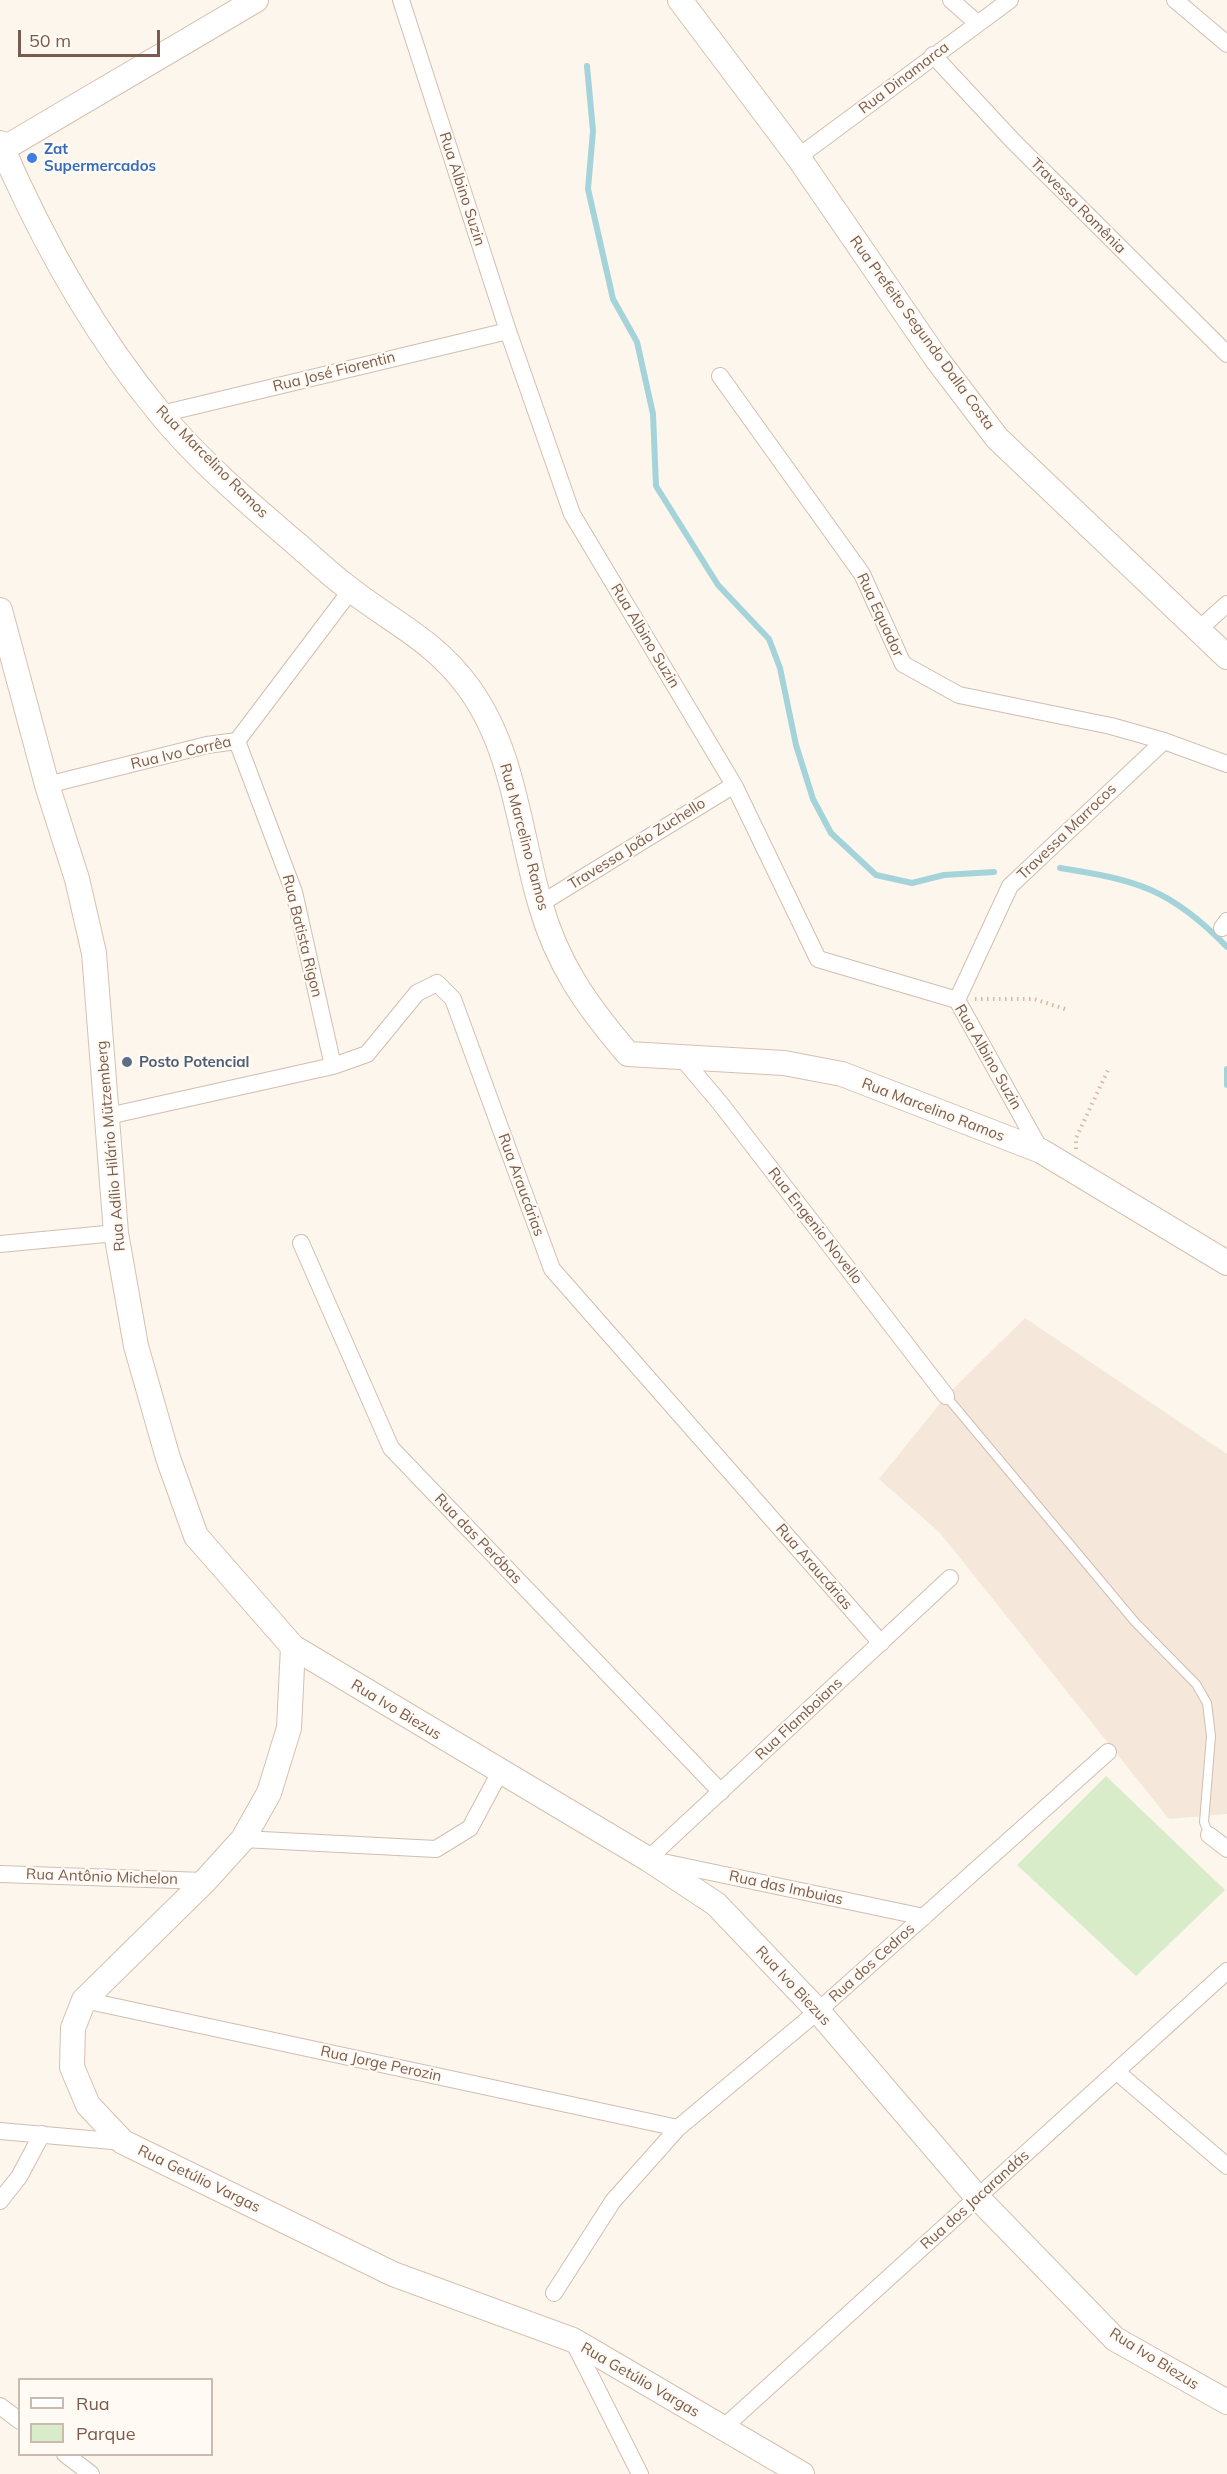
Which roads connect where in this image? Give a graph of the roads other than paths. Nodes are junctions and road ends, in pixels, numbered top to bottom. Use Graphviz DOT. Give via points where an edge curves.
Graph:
graph roads {
  1 [pos="256,0"];
  2 [pos="401,0"];
  3 [pos="680,0"];
  4 [pos="951,0"];
  5 [pos="1010,0"];
  6 [pos="1175,0"];
  7 [pos="977,23"];
  8 [pos="1227,44"];
  9 [pos="933,55"];
  10 [pos="1,146"];
  11 [pos="798,157"];
  12 [pos="508,330"];
  13 [pos="1227,354"];
  14 [pos="720,376"];
  15 [pos="161,414"];
  16 [pos="351,590"];
  17 [pos="1227,604"];
  18 [pos="0,610"];
  19 [pos="1198,630"];
  20 [pos="1227,657"];
  21 [pos="237,741"];
  22 [pos="1164,741"];
  23 [pos="1227,765"];
  24 [pos="47,785"];
  25 [pos="734,785"];
  26 [pos="540,904"];
  27 [pos="957,1000"];
  28 [pos="681,1057"];
  29 [pos="333,1066"];
  30 [pos="108,1116"];
  31 [pos="1041,1151"];
  32 [pos="116,1233"];
  33 [pos="301,1242"];
  34 [pos="0,1244"];
  35 [pos="1227,1263"];
  36 [pos="946,1396"];
  37 [pos="950,1578"];
  38 [pos="881,1643"];
  39 [pos="293,1647"];
  40 [pos="1108,1752"];
  41 [pos="500,1772"];
  42 [pos="721,1792"];
  43 [pos="1209,1835"];
  44 [pos="243,1839"];
  45 [pos="1227,1849"];
  46 [pos="648,1859"];
  47 [pos="0,1874"];
  48 [pos="205,1881"];
  49 [pos="924,1917"];
  50 [pos="1227,1971"];
  51 [pos="84,2000"];
  52 [pos="818,2012"];
  53 [pos="1117,2072"];
  54 [pos="678,2128"];
  55 [pos="0,2132"];
  56 [pos="42,2134"];
  57 [pos="123,2142"];
  58 [pos="1227,2166"];
  59 [pos="977,2197"];
  60 [pos="0,2201"];
  61 [pos="554,2293"];
  62 [pos="573,2340"];
  63 [pos="1227,2402"];
  64 [pos="0,2406"];
  65 [pos="18,2420"];
  66 [pos="723,2428"];
  67 [pos="67,2456"];
  68 [pos="91,2474"];
  69 [pos="640,2474"];
  70 [pos="802,2474"];
  1 -- 10 [label="main road"];
  2 -- 12 [label="street, Rua Albino Suzin"];
  3 -- 11 [label="main road, Rua Prefeito Segundo Dalla Costa"];
  4 -- 7 [label="street"];
  5 -- 7 [label="street, Rua Dinamarca"];
  6 -- 8 [label="street"];
  7 -- 9 [label="street, Rua Dinamarca"];
  9 -- 11 [label="street, Rua Dinamarca"];
  9 -- 13 [label="street, Travessa Romênia" via="1013,141"];
  10 -- 15 [label="main road, Rua Marcelino Ramos" via="66,276 96,325"];
  11 -- 19 [label="main road, Rua Prefeito Segundo Dalla Costa" via="936,358 997,438"];
  12 -- 15 [label="street, Rua José Fiorentin"];
  12 -- 25 [label="street, Rua Albino Suzin" via="572,514"];
  14 -- 22 [label="street, Rua Equador" via="862,574 903,664 959,695 1111,726"];
  15 -- 16 [label="main road, Rua Marcelino Ramos" via="247,501"];
  16 -- 21 [label="street, Rua Ivo Corrêa"];
  16 -- 26 [label="main road, Rua Marcelino Ramos" via="425,640 468,686 489,717 511,781"];
  17 -- 19 [label="street"];
  18 -- 24 [label="main road, Rua Adílio Hilário Mützemberg"];
  19 -- 20 [label="main road, Rua Prefeito Segundo Dalla Costa"];
  21 -- 24 [label="street, Rua Ivo Corrêa"];
  21 -- 29 [label="street, Rua Batista Rigon" via="294,892"];
  22 -- 23 [label="street, Rua Equador"];
  22 -- 27 [label="street, Travessa Marrocos" via="1010,886"];
  24 -- 30 [label="main road, Rua Adílio Hilário Mützemberg" via="77,879 94,953"];
  25 -- 26 [label="street, Travessa João Zuchello"];
  25 -- 27 [label="street, Rua Albino Suzin" via="818,959"];
  26 -- 28 [label="main road, Rua Marcelino Ramos" via="562,965 595,1015 628,1054"];
  27 -- 31 [label="street, Rua Albino Suzin"];
  28 -- 31 [label="main road, Rua Marcelino Ramos" via="784,1063 842,1074"];
  28 -- 36 [label="street, Rua Engenio Novello"];
  29 -- 30 [label="street, Rua Araucárias"];
  29 -- 38 [label="street, Rua Araucárias" via="367,1054 417,993 437,983 453,999 552,1269"];
  30 -- 32 [label="main road, Rua Adílio Hilário Mützemberg"];
  31 -- 35 [label="main road, Rua Marcelino Ramos"];
  32 -- 34 [label="street"];
  32 -- 39 [label="main road, Rua Adílio Hilário Mützemberg" via="136,1346 168,1458 196,1536"];
  33 -- 42 [label="street, Rua das Peróbas" via="391,1448"];
  36 -- 43 [label="lane" via="1135,1622 1196,1684 1208,1703 1211,1736 1204,1822"];
  37 -- 38 [label="street, Rua Flamboians"];
  38 -- 42 [label="street, Rua Flamboians"];
  39 -- 41 [label="main road, Rua Ivo Biezus"];
  39 -- 44 [label="main road, Rua Getúlio Vargas" via="289,1728 269,1793"];
  40 -- 49 [label="street, Rua dos Cedros"];
  41 -- 44 [label="street" via="470,1828 436,1849"];
  41 -- 46 [label="main road, Rua Ivo Biezus"];
  42 -- 46 [label="street, Rua Flamboians"];
  43 -- 45 [label="street"];
  44 -- 48 [label="main road, Rua Getúlio Vargas"];
  46 -- 49 [label="street, Rua das Imbuias"];
  46 -- 52 [label="main road, Rua Ivo Biezus" via="716,1904"];
  47 -- 48 [label="street, Rua Antônio Michelon"];
  48 -- 51 [label="main road, Rua Getúlio Vargas"];
  49 -- 52 [label="street, Rua dos Cedros"];
  50 -- 53 [label="street, Rua dos Jacarandás"];
  51 -- 54 [label="street, Rua Jorge Perozin"];
  51 -- 57 [label="main road, Rua Getúlio Vargas" via="73,2028 72,2067 88,2105"];
  52 -- 54 [label="street, Rua dos Cedros"];
  52 -- 59 [label="main road, Rua Ivo Biezus"];
  53 -- 58 [label="street"];
  53 -- 59 [label="street, Rua dos Jacarandás"];
  54 -- 61 [label="street, Rua dos Cedros" via="613,2201"];
  55 -- 56 [label="street"];
  56 -- 57 [label="street"];
  56 -- 60 [label="street" via="20,2177"];
  57 -- 62 [label="main road, Rua Getúlio Vargas" via="393,2274"];
  59 -- 63 [label="main road, Rua Ivo Biezus" via="1115,2339"];
  59 -- 66 [label="street, Rua dos Jacarandás"];
  62 -- 66 [label="main road, Rua Getúlio Vargas"];
  62 -- 69 [label="street"];
  64 -- 65 [label="street"];
  66 -- 70 [label="main road, Rua Getúlio Vargas"];
  67 -- 68 [label="street"];
}
